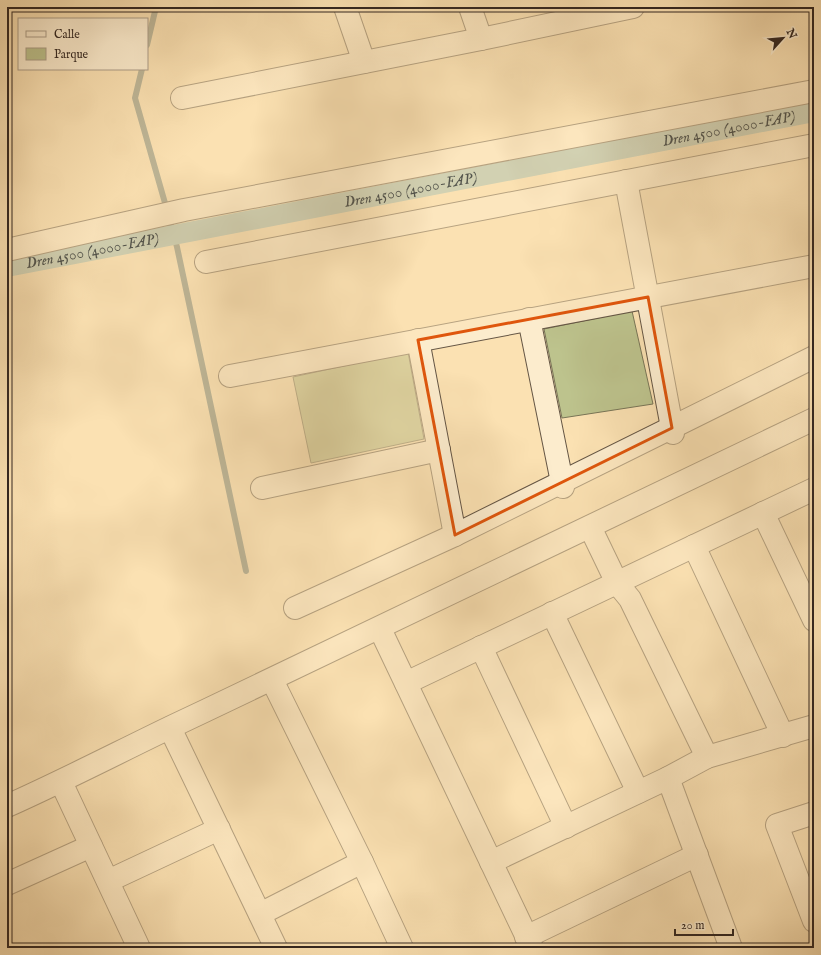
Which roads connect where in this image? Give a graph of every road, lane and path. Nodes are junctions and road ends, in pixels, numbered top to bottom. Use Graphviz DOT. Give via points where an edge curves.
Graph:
graph roads {
  1 [pos="345,7"];
  2 [pos="470,7"];
  3 [pos="633,7"];
  4 [pos="593,11"];
  5 [pos="481,39"];
  6 [pos="364,62"];
  7 [pos="814,90"];
  8 [pos="182,98"];
  9 [pos="814,145"];
  10 [pos="626,181"];
  11 [pos="7,250"];
  12 [pos="206,262"];
  13 [pos="814,266"];
  14 [pos="648,297"];
  15 [pos="529,319"];
  16 [pos="418,340"];
  17 [pos="814,357"];
  18 [pos="230,376"];
  19 [pos="813,423"];
  20 [pos="673,430"];
  21 [pos="439,450"];
  22 [pos="562,485"];
  23 [pos="262,488"];
  24 [pos="814,488"];
  25 [pos="763,513"];
  26 [pos="590,527"];
  27 [pos="455,535"];
  28 [pos="694,546"];
  29 [pos="617,583"];
  30 [pos="295,608"];
  31 [pos="552,613"];
  32 [pos="814,620"];
  33 [pos="380,629"];
  34 [pos="481,647"];
  35 [pos="272,680"];
  36 [pos="406,683"];
  37 [pos="814,726"];
  38 [pos="170,728"];
  39 [pos="783,736"];
  40 [pos="707,757"];
  41 [pos="668,778"];
  42 [pos="61,782"];
  43 [pos="638,792"];
  44 [pos="7,806"];
  45 [pos="814,813"];
  46 [pos="566,827"];
  47 [pos="218,829"];
  48 [pos="91,846"];
  49 [pos="697,855"];
  50 [pos="362,862"];
  51 [pos="491,862"];
  52 [pos="108,881"];
  53 [pos="7,884"];
  54 [pos="260,914"];
  55 [pos="814,921"];
  56 [pos="529,942"];
  57 [pos="137,947"];
  58 [pos="276,948"];
  59 [pos="402,948"];
  60 [pos="731,948"];
  1 -- 6 [label="street"];
  2 -- 5 [label="street"];
  3 -- 4 [label="street"];
  4 -- 5 [label="street"];
  5 -- 6 [label="street"];
  6 -- 8 [label="street"];
  7 -- 11 [label="street" via="171,213"];
  9 -- 10 [label="street"];
  10 -- 12 [label="street"];
  10 -- 14 [label="street"];
  13 -- 14 [label="street"];
  14 -- 15 [label="street"];
  14 -- 20 [label="street"];
  15 -- 16 [label="street"];
  15 -- 22 [label="street"];
  16 -- 18 [label="street"];
  16 -- 21 [label="street"];
  17 -- 20 [label="street"];
  19 -- 26 [label="street"];
  20 -- 22 [label="street"];
  21 -- 23 [label="street"];
  21 -- 27 [label="street"];
  22 -- 27 [label="street"];
  24 -- 25 [label="street"];
  25 -- 28 [label="street"];
  25 -- 32 [label="street"];
  26 -- 29 [label="street"];
  26 -- 33 [label="street"];
  27 -- 30 [label="street"];
  28 -- 29 [label="street"];
  28 -- 39 [label="street"];
  29 -- 31 [label="street"];
  29 -- 40 [label="street" via="630,599"];
  31 -- 34 [label="street"];
  31 -- 43 [label="street"];
  33 -- 35 [label="street"];
  33 -- 36 [label="street"];
  34 -- 36 [label="street"];
  34 -- 46 [label="street"];
  35 -- 38 [label="street"];
  35 -- 50 [label="street"];
  36 -- 51 [label="street"];
  37 -- 39 [label="street"];
  38 -- 42 [label="street"];
  38 -- 47 [label="street"];
  39 -- 40 [label="street"];
  40 -- 41 [label="street"];
  41 -- 43 [label="street"];
  41 -- 49 [label="street"];
  42 -- 44 [label="street"];
  42 -- 48 [label="street"];
  43 -- 46 [label="street"];
  45 -- 55 [label="street" via="777,825"];
  46 -- 51 [label="street"];
  47 -- 52 [label="street"];
  47 -- 54 [label="street"];
  48 -- 52 [label="street"];
  48 -- 53 [label="street"];
  49 -- 56 [label="street"];
  49 -- 60 [label="street"];
  50 -- 54 [label="street"];
  50 -- 59 [label="street"];
  51 -- 56 [label="street"];
  52 -- 57 [label="street"];
  54 -- 58 [label="street"];
}
